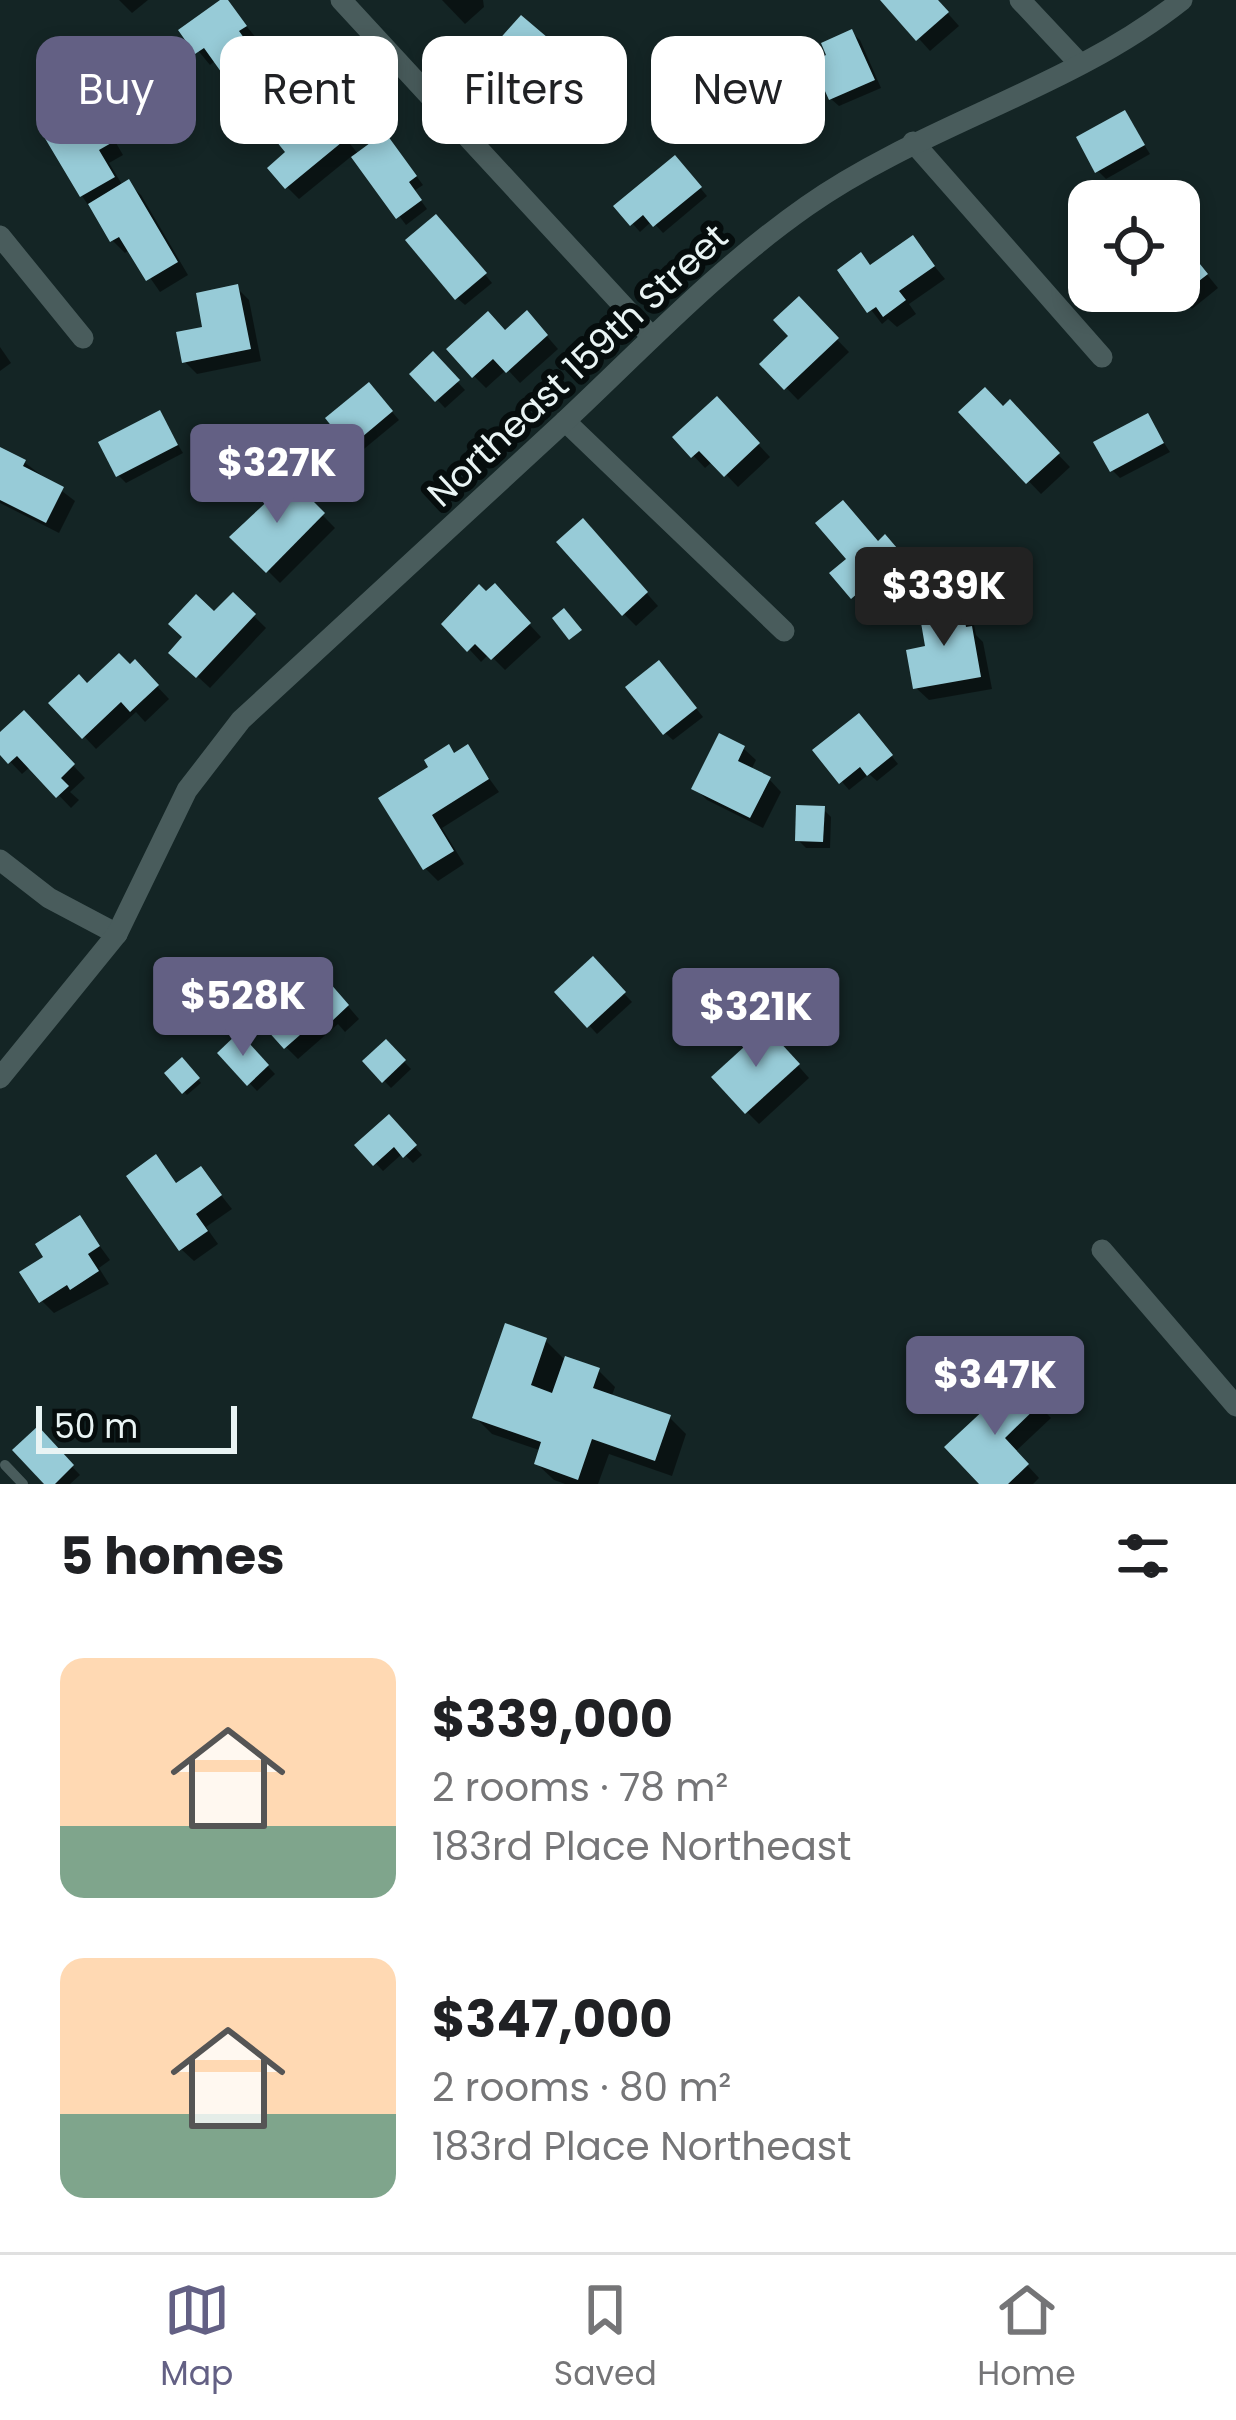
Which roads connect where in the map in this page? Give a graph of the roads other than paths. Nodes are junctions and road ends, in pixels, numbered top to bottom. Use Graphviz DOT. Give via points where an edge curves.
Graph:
graph roads {
  1 [pos="341,0"];
  2 [pos="1020,0"];
  3 [pos="1182,0"];
  4 [pos="1080,64"];
  5 [pos="914,142"];
  6 [pos="0,236"];
  7 [pos="652,337"];
  8 [pos="83,338"];
  9 [pos="1102,357"];
  10 [pos="566,421"];
  11 [pos="784,631"];
  12 [pos="0,860"];
  13 [pos="117,934"];
  14 [pos="0,1078"];
  15 [pos="1102,1250"];
  16 [pos="1236,1406"];
  17 [pos="4,1465"];
  18 [pos="22,1484"];
  1 -- 7 [label="street"];
  2 -- 4 [label="street"];
  3 -- 4 [label="street, Northeast 159th Street"];
  4 -- 5 [label="street, Northeast 159th Street"];
  5 -- 7 [label="street, Northeast 159th Street" via="810,204"];
  5 -- 9 [label="street"];
  6 -- 8 [label="street"];
  7 -- 10 [label="street, Northeast 159th Street"];
  10 -- 11 [label="street"];
  10 -- 13 [label="street, Northeast 159th Street" via="241,720 187,790"];
  12 -- 13 [label="street"];
  13 -- 14 [label="street, Northeast 159th Street"];
  15 -- 16 [label="street"];
  17 -- 18 [label="lane"];
}
